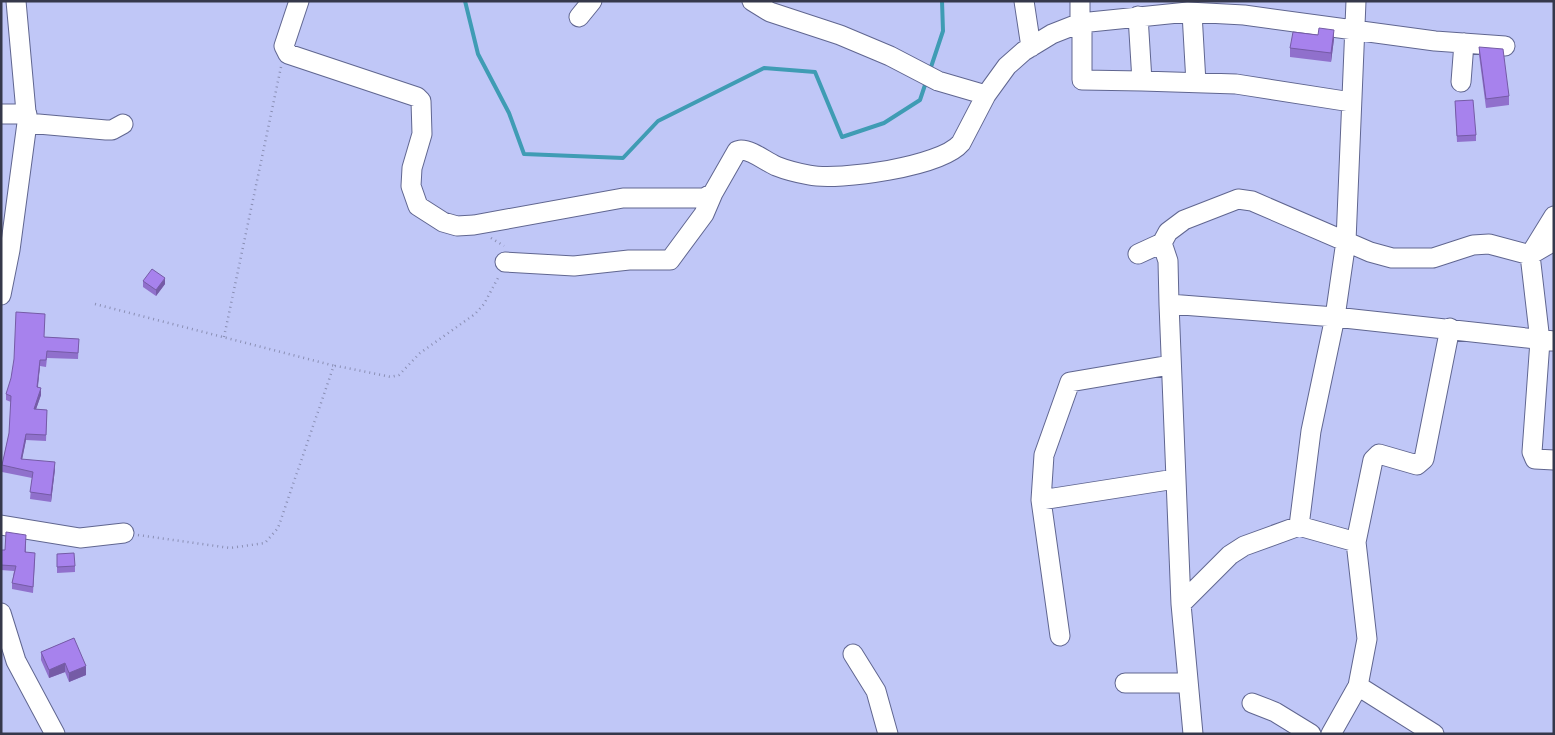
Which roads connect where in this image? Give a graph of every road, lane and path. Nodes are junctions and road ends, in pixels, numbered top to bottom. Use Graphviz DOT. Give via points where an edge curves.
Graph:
graph roads {
  1 [pos="16,1"];
  2 [pos="299,1"];
  3 [pos="592,1"];
  4 [pos="752,1"];
  5 [pos="1024,1"];
  6 [pos="1080,1"];
  7 [pos="1356,1"];
  8 [pos="1186,9"];
  9 [pos="1132,11"];
  10 [pos="579,17"];
  11 [pos="1081,23"];
  12 [pos="1354,29"];
  13 [pos="1464,43"];
  14 [pos="1505,46"];
  15 [pos="1031,47"];
  16 [pos="284,49"];
  17 [pos="1142,81"];
  18 [pos="1196,82"];
  19 [pos="1461,82"];
  20 [pos="986,95"];
  21 [pos="1352,102"];
  22 [pos="1,114"];
  23 [pos="27,118"];
  24 [pos="123,124"];
  25 [pos="712,193"];
  26 [pos="1554,216"];
  27 [pos="474,225"];
  28 [pos="1554,241"];
  29 [pos="1346,242"];
  30 [pos="1162,243"];
  31 [pos="6,249"];
  32 [pos="1138,254"];
  33 [pos="1530,255"];
  34 [pos="505,262"];
  35 [pos="1,295"];
  36 [pos="95,304"];
  37 [pos="1169,304"];
  38 [pos="1335,317"];
  39 [pos="1450,328"];
  40 [pos="224,337"];
  41 [pos="1547,341"];
  42 [pos="336,366"];
  43 [pos="1170,366"];
  44 [pos="1554,460"];
  45 [pos="1174,479"];
  46 [pos="1041,500"];
  47 [pos="1,525"];
  48 [pos="1299,526"];
  49 [pos="124,533"];
  50 [pos="1356,542"];
  51 [pos="1181,604"];
  52 [pos="1,613"];
  53 [pos="1060,636"];
  54 [pos="853,654"];
  55 [pos="9,665"];
  56 [pos="1126,683"];
  57 [pos="1188,683"];
  58 [pos="1358,686"];
  59 [pos="1252,704"];
  60 [pos="1415,729"];
  61 [pos="55,734"];
  62 [pos="888,734"];
  63 [pos="1193,734"];
  64 [pos="1311,734"];
  65 [pos="1331,734"];
  66 [pos="1434,734"];
  1 -- 23 [label="street"];
  2 -- 16 [label="street"];
  3 -- 10 [label="street"];
  4 -- 20 [label="street" via="770,12 840,35 938,81"];
  5 -- 15 [label="street"];
  6 -- 11 [label="street"];
  7 -- 12 [label="street"];
  8 -- 9 [label="street"];
  8 -- 12 [label="street"];
  8 -- 18 [label="street"];
  9 -- 11 [label="street"];
  9 -- 17 [label="street"];
  11 -- 15 [label="street" via="1052,34"];
  11 -- 17 [label="street" via="1082,80"];
  12 -- 13 [label="street"];
  12 -- 21 [label="street"];
  13 -- 14 [label="street"];
  13 -- 19 [label="street"];
  15 -- 20 [label="street" via="1007,66"];
  16 -- 27 [label="street" via="288,54 417,97 422,109 422,134 412,168 411,186 418,206 443,222 457,226"];
  16 -- 40 [label="path"];
  17 -- 18 [label="street"];
  18 -- 21 [label="street" via="1236,84"];
  20 -- 25 [label="street" via="961,143 934,160 878,172 826,177 777,166 740,150"];
  21 -- 29 [label="street"];
  22 -- 23 [label="street"];
  23 -- 24 [label="street" via="106,130"];
  23 -- 31 [label="street"];
  25 -- 27 [label="street" via="704,198 623,198"];
  25 -- 34 [label="street" via="704,214 670,260 629,260 574,266"];
  26 -- 33 [label="street"];
  27 -- 34 [label="path" via="506,247"];
  28 -- 33 [label="street"];
  29 -- 30 [label="street" via="1238,199 1184,220 1168,232"];
  29 -- 33 [label="street" via="1392,258 1433,258 1473,245 1489,244"];
  29 -- 38 [label="street"];
  30 -- 32 [label="street"];
  30 -- 37 [label="street" via="1168,261"];
  31 -- 35 [label="street"];
  33 -- 41 [label="street"];
  34 -- 42 [label="path" via="484,304 420,353 398,375 385,377"];
  36 -- 40 [label="path"];
  37 -- 38 [label="street"];
  37 -- 43 [label="street"];
  38 -- 39 [label="street"];
  38 -- 48 [label="street" via="1311,430"];
  39 -- 41 [label="street"];
  39 -- 50 [label="street" via="1424,459 1417,465 1379,454 1376,456"];
  40 -- 42 [label="path"];
  41 -- 44 [label="street" via="1532,452 1535,459"];
  42 -- 49 [label="path" via="328,380 278,528 265,543 230,548"];
  43 -- 45 [label="street"];
  43 -- 46 [label="street" via="1070,382 1044,455"];
  45 -- 46 [label="street"];
  45 -- 51 [label="street"];
  46 -- 53 [label="street"];
  47 -- 49 [label="street" via="80,538"];
  48 -- 50 [label="street"];
  48 -- 51 [label="street" via="1251,543 1230,555"];
  50 -- 58 [label="street" via="1367,639"];
  51 -- 57 [label="street"];
  52 -- 55 [label="street"];
  54 -- 62 [label="street" via="876,691"];
  55 -- 61 [label="street"];
  56 -- 57 [label="street"];
  57 -- 63 [label="street"];
  58 -- 60 [label="street"];
  58 -- 65 [label="street"];
  59 -- 64 [label="street" via="1275,712"];
  60 -- 66 [label="street"];
}
